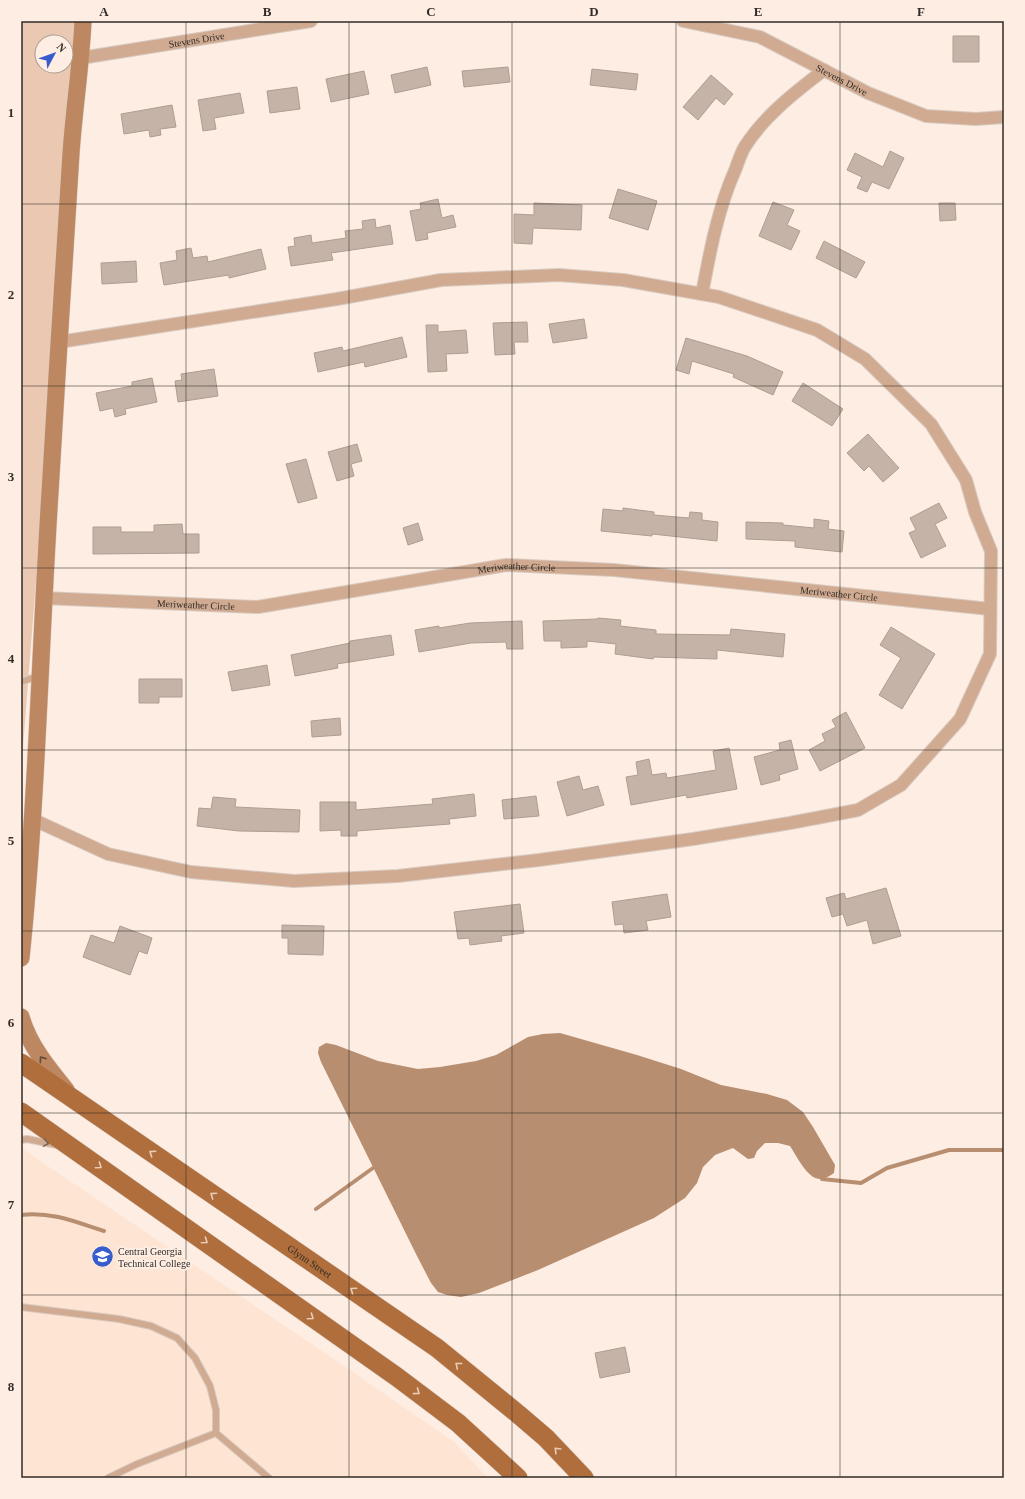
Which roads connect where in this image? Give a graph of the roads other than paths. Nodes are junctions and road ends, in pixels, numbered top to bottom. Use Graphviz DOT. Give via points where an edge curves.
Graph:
graph roads {
  1 [pos="83,21"];
  2 [pos="311,21"];
  3 [pos="683,21"];
  4 [pos="81,58"];
  5 [pos="824,70"];
  6 [pos="1004,117"];
  7 [pos="702,294"];
  8 [pos="59,342"];
  9 [pos="43,598"];
  10 [pos="990,609"];
  11 [pos="39,675"];
  12 [pos="21,682"];
  13 [pos="32,819"];
  14 [pos="21,958"];
  15 [pos="21,1017"];
  16 [pos="21,1063"];
  17 [pos="75,1100"];
  18 [pos="21,1112"];
  19 [pos="21,1140"];
  20 [pos="71,1147"];
  21 [pos="21,1307"];
  22 [pos="216,1434"];
  23 [pos="108,1478"];
  24 [pos="270,1478"];
  25 [pos="518,1478"];
  26 [pos="584,1478"];
  1 -- 4 [label="main road"];
  2 -- 4 [label="street, Stevens Drive"];
  3 -- 5 [label="street, Stevens Drive" via="760,37"];
  4 -- 8 [label="main road" via="73,122"];
  5 -- 6 [label="street, Stevens Drive" via="868,93 926,116 976,119"];
  5 -- 7 [label="street" via="792,94 744,148 726,190"];
  7 -- 8 [label="street" via="623,280 560,275 441,280 337,299"];
  7 -- 10 [label="street" via="719,297 817,330 866,359 931,424 966,480 975,512 991,551"];
  8 -- 9 [label="main road"];
  9 -- 10 [label="street, Meriweather Circle" via="258,607 506,565 614,570"];
  9 -- 11 [label="main road"];
  10 -- 13 [label="street" via="990,654 960,719 901,785 858,810 693,839 539,860 398,876 294,881 191,872 108,854"];
  11 -- 12 [label="lane"];
  11 -- 13 [label="main road"];
  13 -- 14 [label="main road" via="30,876"];
  17 -- 15 [label="main road, one-way" via="53,1075 37,1051"];
  16 -- 17 [label="main road, Glynn Street"];
  26 -- 17 [label="main road, Glynn Street, one-way" via="546,1438 437,1348"];
  18 -- 20 [label="main road"];
  19 -- 20 [label="lane, one-way"];
  20 -- 25 [label="main road, one-way" via="397,1377 458,1423"];
  21 -- 22 [label="lane" via="119,1319 151,1326 177,1338 195,1358 210,1386 216,1410"];
  22 -- 23 [label="lane" via="137,1464"];
  22 -- 24 [label="lane"];
}
